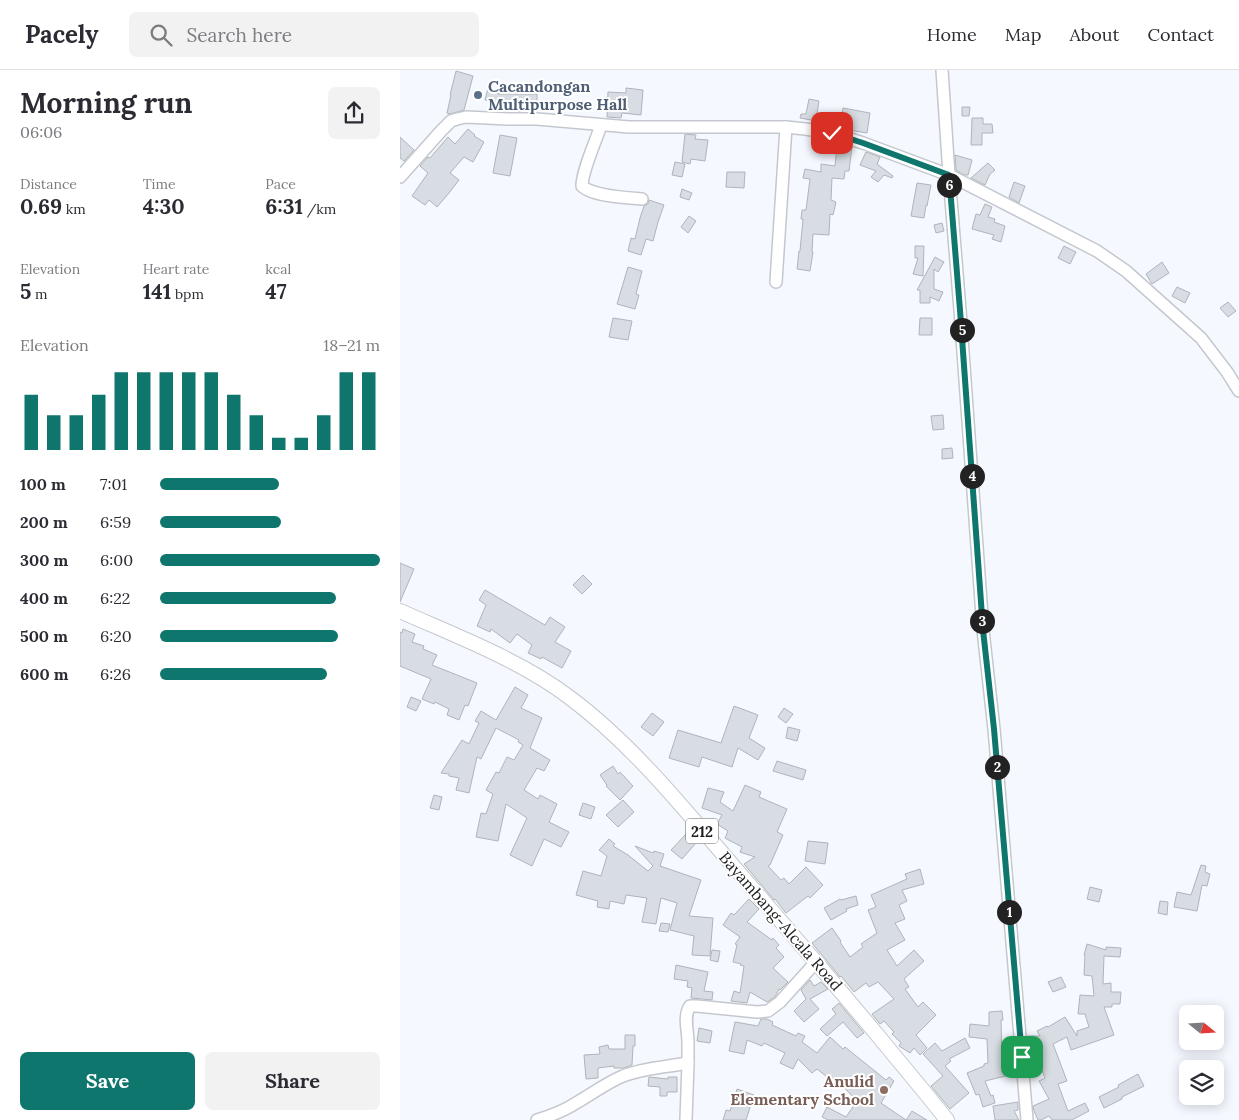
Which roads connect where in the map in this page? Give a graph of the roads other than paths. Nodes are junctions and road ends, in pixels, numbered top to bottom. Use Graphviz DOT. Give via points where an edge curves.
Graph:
graph roads {
  1 [pos="942,70"];
  2 [pos="601,125"];
  3 [pos="786,127"];
  4 [pos="949,175"];
  5 [pos="400,177"];
  6 [pos="642,199"];
  7 [pos="776,282"];
  8 [pos="1239,391"];
  9 [pos="400,611"];
  10 [pos="816,962"];
  11 [pos="688,1063"];
  12 [pos="537,1120"];
  13 [pos="686,1120"];
  14 [pos="947,1120"];
  15 [pos="1027,1120"];
  1 -- 4 [label="street"];
  2 -- 3 [label="street"];
  2 -- 5 [label="street" via="537,119 456,119"];
  2 -- 6 [label="street" via="582,186 592,192"];
  3 -- 4 [label="street" via="832,133"];
  3 -- 7 [label="street"];
  4 -- 8 [label="street" via="1097,251 1126,271 1201,338"];
  4 -- 15 [label="street" via="983,630"];
  9 -- 10 [label="main road, Bayambang-Alcala Road / 212" via="522,667 570,698 609,730 678,802"];
  10 -- 11 [label="street" via="768,1011 690,1006 686,1020"];
  10 -- 14 [label="main road, Bayambang-Alcala Road / 212"];
  11 -- 12 [label="street" via="640,1070 623,1076 576,1104"];
  11 -- 13 [label="street"];
}
